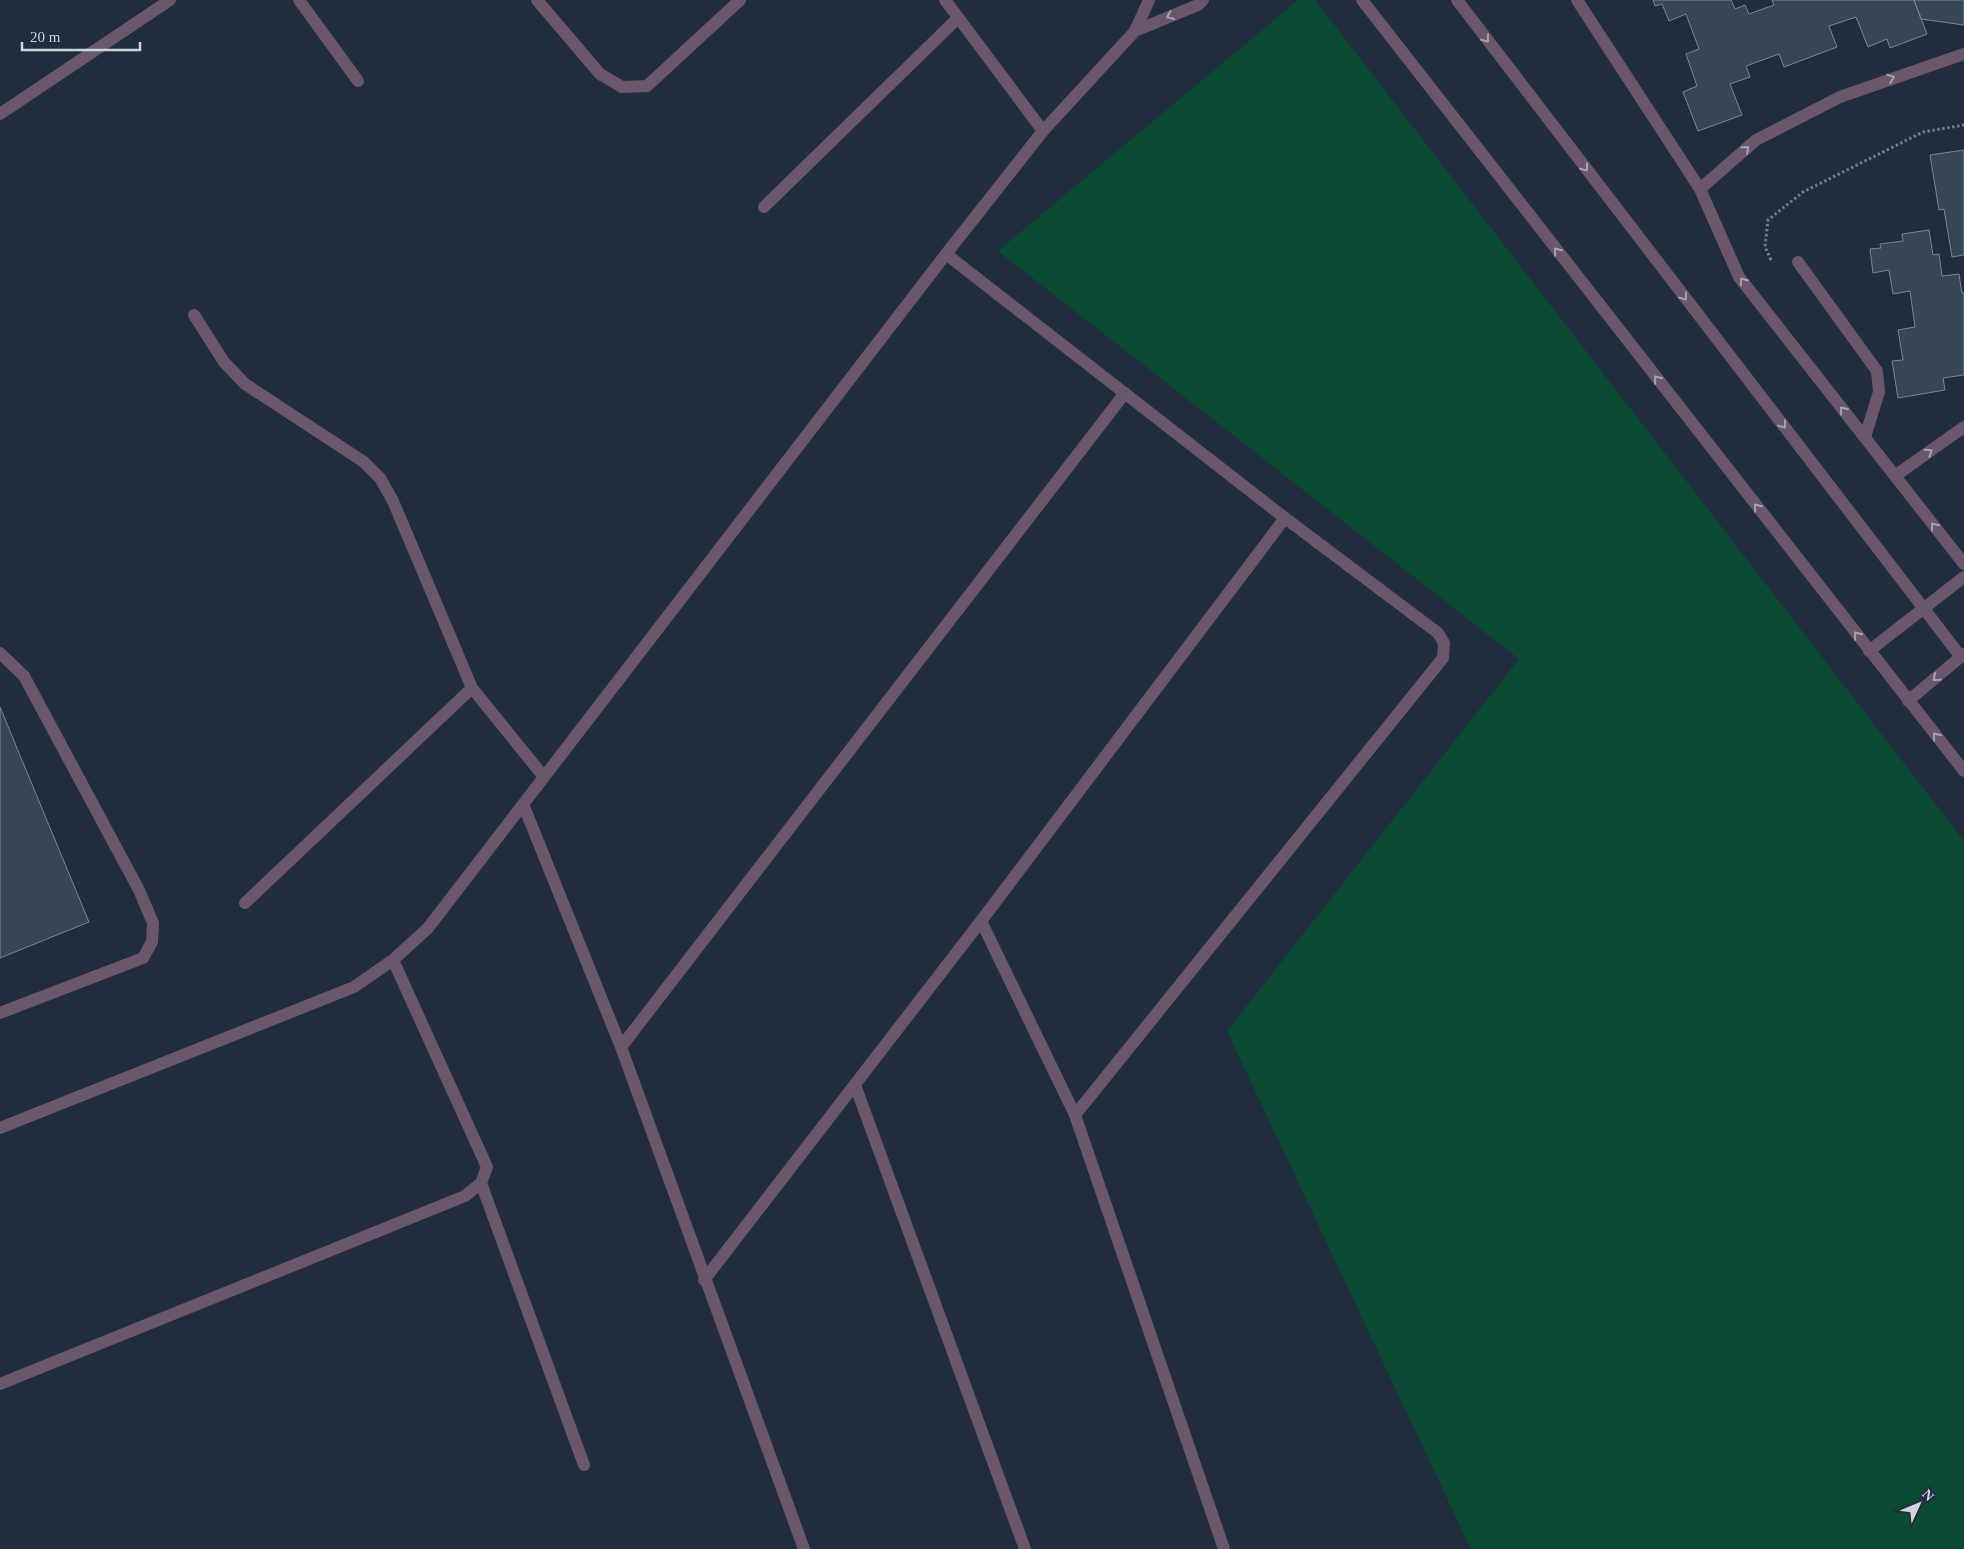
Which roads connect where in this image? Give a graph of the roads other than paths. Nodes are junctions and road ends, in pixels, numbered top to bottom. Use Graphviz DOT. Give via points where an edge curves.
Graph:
graph roads {
  1 [pos="170,0"];
  2 [pos="299,0"];
  3 [pos="537,0"];
  4 [pos="740,0"];
  5 [pos="946,0"];
  6 [pos="1149,0"];
  7 [pos="1362,0"];
  8 [pos="1457,0"];
  9 [pos="1578,0"];
  10 [pos="1198,2"];
  11 [pos="958,18"];
  12 [pos="1135,31"];
  13 [pos="1964,54"];
  14 [pos="358,81"];
  15 [pos="0,114"];
  16 [pos="1042,132"];
  17 [pos="1700,189"];
  18 [pos="764,206"];
  19 [pos="946,254"];
  20 [pos="1798,262"];
  21 [pos="194,315"];
  22 [pos="1126,393"];
  23 [pos="1964,427"];
  24 [pos="1865,437"];
  25 [pos="1894,476"];
  26 [pos="1285,518"];
  27 [pos="1964,564"];
  28 [pos="1964,578"];
  29 [pos="1924,609"];
  30 [pos="1869,650"];
  31 [pos="0,653"];
  32 [pos="1962,656"];
  33 [pos="472,688"];
  34 [pos="1908,701"];
  35 [pos="1964,770"];
  36 [pos="544,777"];
  37 [pos="522,804"];
  38 [pos="245,903"];
  39 [pos="981,921"];
  40 [pos="393,960"];
  41 [pos="0,1013"];
  42 [pos="620,1047"];
  43 [pos="855,1085"];
  44 [pos="1076,1116"];
  45 [pos="0,1128"];
  46 [pos="481,1184"];
  47 [pos="704,1280"];
  48 [pos="0,1384"];
  49 [pos="584,1465"];
  50 [pos="804,1549"];
  51 [pos="1025,1549"];
  52 [pos="1224,1549"];
  1 -- 15 [label="street"];
  2 -- 14 [label="street"];
  3 -- 4 [label="street" via="600,74 622,87 647,86"];
  5 -- 11 [label="street"];
  6 -- 12 [label="street"];
  30 -- 7 [label="street, one-way"];
  8 -- 29 [label="street, one-way"];
  9 -- 17 [label="street"];
  10 -- 12 [label="street, one-way"];
  11 -- 16 [label="street"];
  11 -- 18 [label="street"];
  12 -- 16 [label="street"];
  17 -- 13 [label="street, one-way" via="1756,140 1789,123 1840,97"];
  16 -- 19 [label="street"];
  24 -- 17 [label="street, one-way" via="1740,277"];
  19 -- 22 [label="street"];
  19 -- 36 [label="street"];
  20 -- 24 [label="street" via="1877,371 1879,392"];
  21 -- 33 [label="street" via="224,362 245,384 364,462 380,478 393,501"];
  22 -- 26 [label="street"];
  22 -- 42 [label="street"];
  25 -- 23 [label="street, one-way"];
  24 -- 25 [label="street"];
  27 -- 25 [label="street, one-way"];
  26 -- 39 [label="street"];
  26 -- 44 [label="street" via="1438,633 1444,643 1443,658"];
  28 -- 29 [label="street"];
  29 -- 30 [label="street"];
  29 -- 32 [label="street"];
  30 -- 34 [label="street"];
  31 -- 41 [label="street" via="24,676 102,818 154,923 152,942 142,958"];
  32 -- 34 [label="street, one-way"];
  33 -- 36 [label="street"];
  33 -- 38 [label="street"];
  35 -- 34 [label="street, one-way"];
  36 -- 37 [label="street"];
  37 -- 40 [label="street" via="428,928"];
  37 -- 42 [label="street"];
  39 -- 43 [label="street"];
  39 -- 44 [label="street"];
  40 -- 45 [label="street" via="354,987"];
  40 -- 46 [label="street" via="487,1167"];
  42 -- 47 [label="street"];
  43 -- 47 [label="street"];
  43 -- 51 [label="street"];
  44 -- 52 [label="street"];
  46 -- 48 [label="street" via="465,1196"];
  46 -- 49 [label="street"];
  47 -- 50 [label="street"];
}
